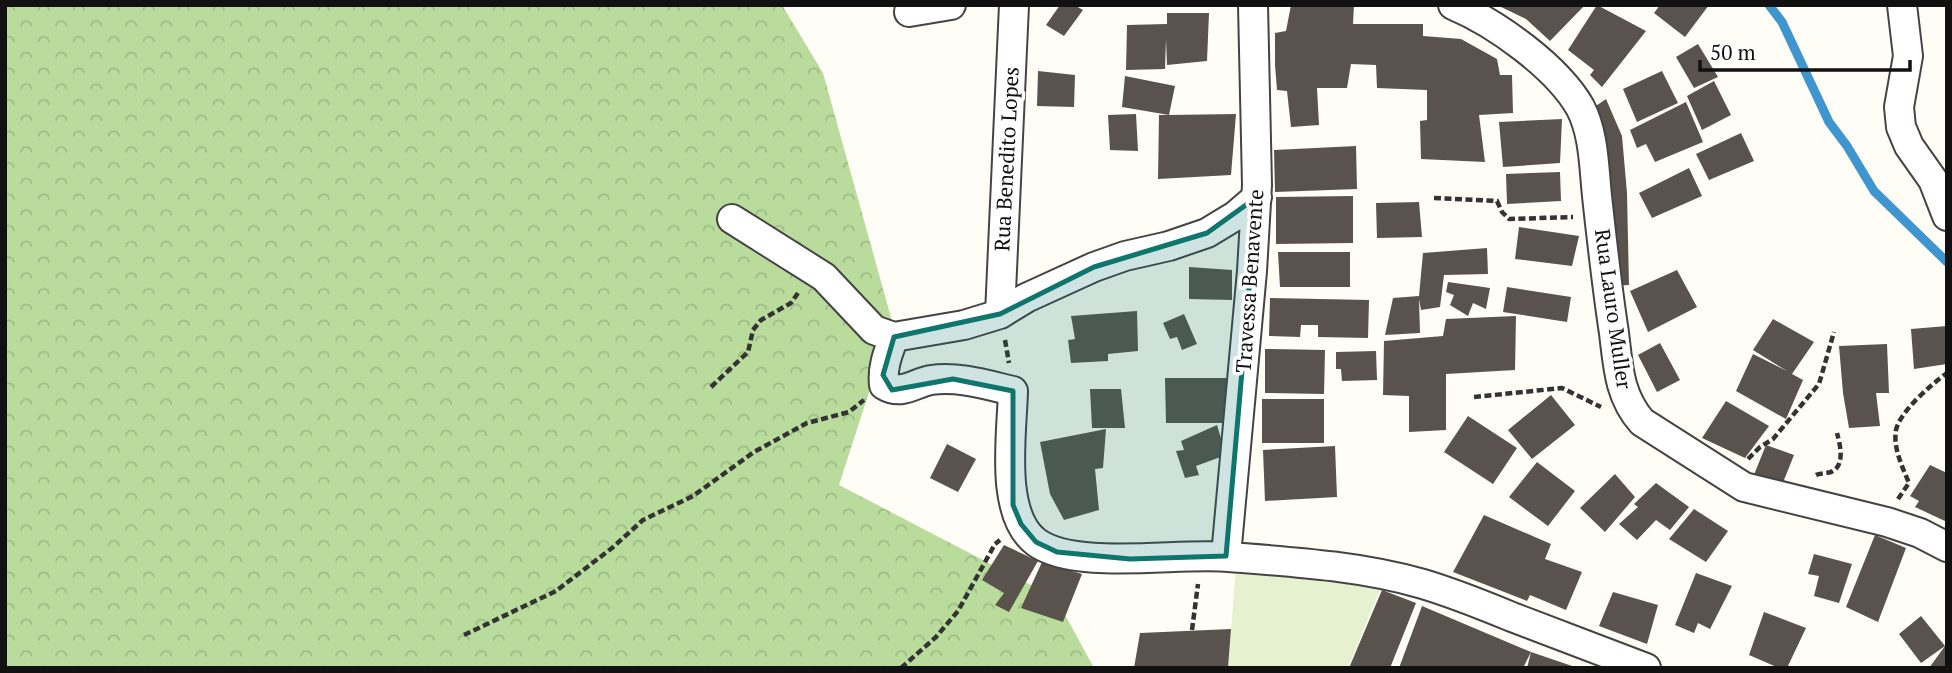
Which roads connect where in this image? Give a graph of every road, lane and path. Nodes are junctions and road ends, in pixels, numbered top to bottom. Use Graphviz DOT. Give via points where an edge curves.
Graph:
graph roads {
  1 [pos="951,5"];
  2 [pos="1014,5"];
  3 [pos="1253,5"];
  4 [pos="1453,5"];
  5 [pos="1902,5"];
  6 [pos="909,12"];
  7 [pos="1257,197"];
  8 [pos="1434,198"];
  9 [pos="1600,216"];
  10 [pos="1947,216"];
  11 [pos="732,219"];
  12 [pos="809,267"];
  13 [pos="1000,314"];
  14 [pos="1834,332"];
  15 [pos="894,337"];
  16 [pos="1947,373"];
  17 [pos="884,385"];
  18 [pos="711,387"];
  19 [pos="1013,391"];
  20 [pos="1474,397"];
  21 [pos="1642,422"];
  22 [pos="1838,433"];
  23 [pos="1729,480"];
  24 [pos="1800,502"];
  25 [pos="1888,522"];
  26 [pos="1021,524"];
  27 [pos="1947,547"];
  28 [pos="1214,556"];
  29 [pos="1192,630"];
  30 [pos="464,635"];
  31 [pos="901,668"];
  32 [pos="1646,668"];
  1 -- 6 [label="street"];
  2 -- 13 [label="street, Rua Benedito Lopes"];
  3 -- 7 [label="street, Travessa Benavente"];
  4 -- 9 [label="street, Rua Lauro Muller" via="1507,34 1563,83 1581,109 1592,146"];
  5 -- 10 [label="street" via="1908,56 1899,107 1901,127 1933,180"];
  7 -- 13 [label="street" via="1207,233 1094,267"];
  7 -- 28 [label="street, Travessa Benavente" via="1252,271"];
  8 -- 9 [label="path" via="1497,201 1509,219"];
  9 -- 21 [label="street, Rua Lauro Muller" via="1620,384"];
  11 -- 12 [label="street"];
  12 -- 15 [label="street" via="830,281 874,330"];
  12 -- 18 [label="path" via="791,303 761,320 753,330 748,352"];
  13 -- 15 [label="street"];
  13 -- 19 [label="path"];
  14 -- 23 [label="path" via="1819,383 1773,439"];
  15 -- 17 [label="street" via="884,363"];
  16 -- 25 [label="path" via="1908,408 1896,429 1898,455 1909,483"];
  17 -- 19 [label="street" via="899,391 930,380 953,379"];
  17 -- 30 [label="path" via="849,412 807,422 754,452 693,496 643,520 556,591"];
  19 -- 26 [label="street" via="1013,505"];
  20 -- 21 [label="path" via="1562,388 1611,414"];
  21 -- 23 [label="street, Rua Lauro Muller"];
  22 -- 24 [label="path" via="1842,448 1838,464 1832,472 1818,474 1807,483"];
  23 -- 24 [label="street, Rua Lauro Muller"];
  24 -- 25 [label="street, Rua Lauro Muller"];
  25 -- 27 [label="street, Rua Lauro Muller"];
  26 -- 28 [label="street" via="1036,542 1057,552 1093,558"];
  26 -- 31 [label="path" via="995,544 958,611"];
  28 -- 29 [label="path"];
  28 -- 32 [label="street" via="1321,565 1423,584"];
}
